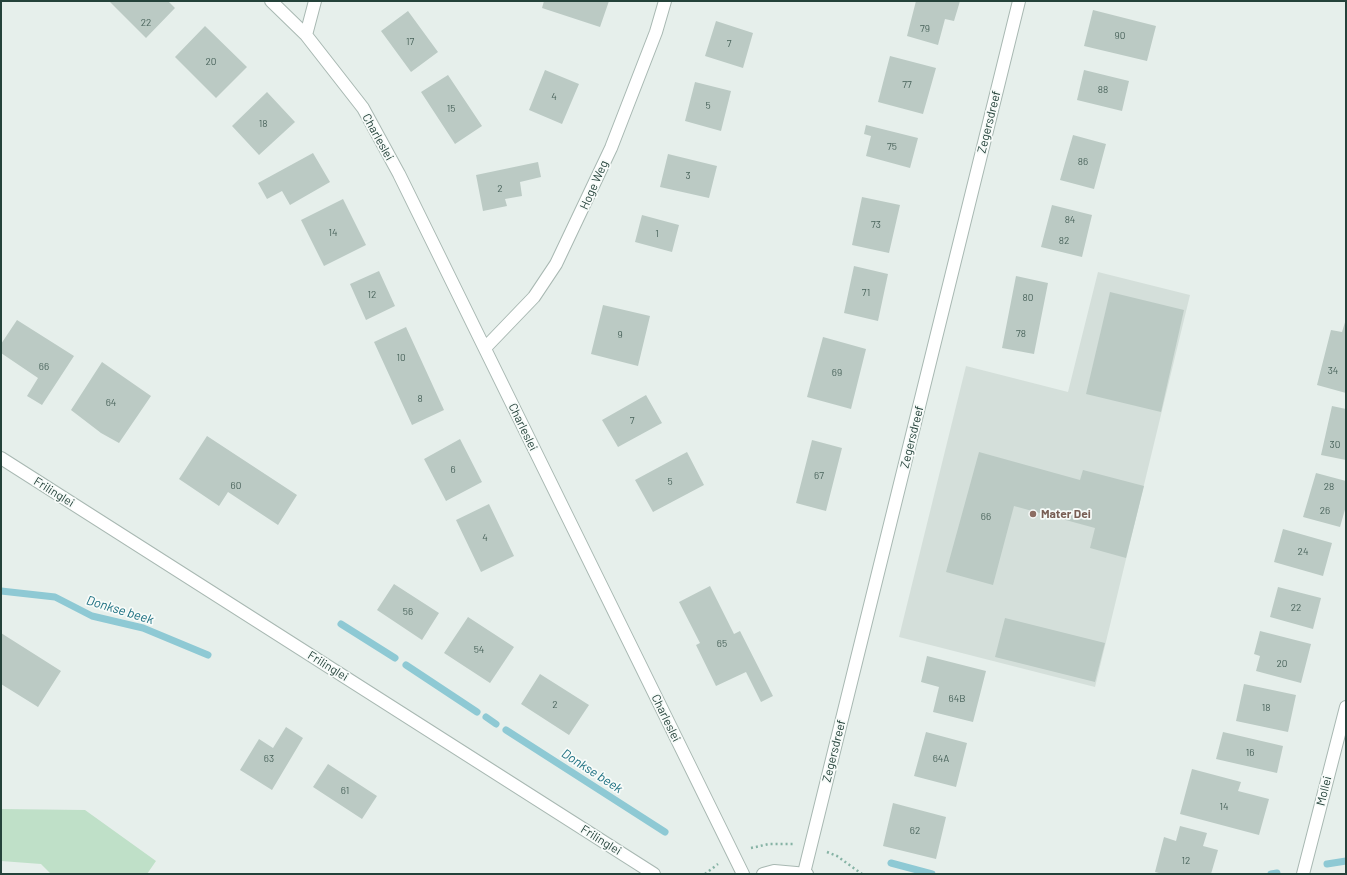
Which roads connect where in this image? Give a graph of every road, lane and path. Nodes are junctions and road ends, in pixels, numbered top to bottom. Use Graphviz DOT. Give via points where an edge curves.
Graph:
graph roads {
  1 [pos="271,1"];
  2 [pos="315,1"];
  3 [pos="665,1"];
  4 [pos="1019,1"];
  5 [pos="306,35"];
  6 [pos="485,348"];
  7 [pos="1,458"];
  8 [pos="1346,707"];
  9 [pos="810,847"];
  10 [pos="734,855"];
  11 [pos="806,873"];
  12 [pos="654,874"];
  13 [pos="743,874"];
  14 [pos="763,874"];
  15 [pos="862,874"];
  16 [pos="1303,874"];
  1 -- 5 [label="street, Charleslei"];
  2 -- 5 [label="street"];
  3 -- 6 [label="street, Hoge Weg" via="656,32 611,148 556,264 534,297"];
  4 -- 9 [label="street, Zegersdreef"];
  5 -- 6 [label="street, Charleslei" via="362,108 399,174"];
  6 -- 10 [label="street, Charleslei"];
  7 -- 12 [label="street, Frilinglei"];
  8 -- 16 [label="street, Mollei"];
  9 -- 10 [label="path" via="787,843 769,844"];
  9 -- 11 [label="street, Zegersdreef"];
  9 -- 15 [label="path" via="837,856"];
  10 -- 13 [label="street, Charleslei"];
  11 -- 14 [label="street" via="774,871"];
}
